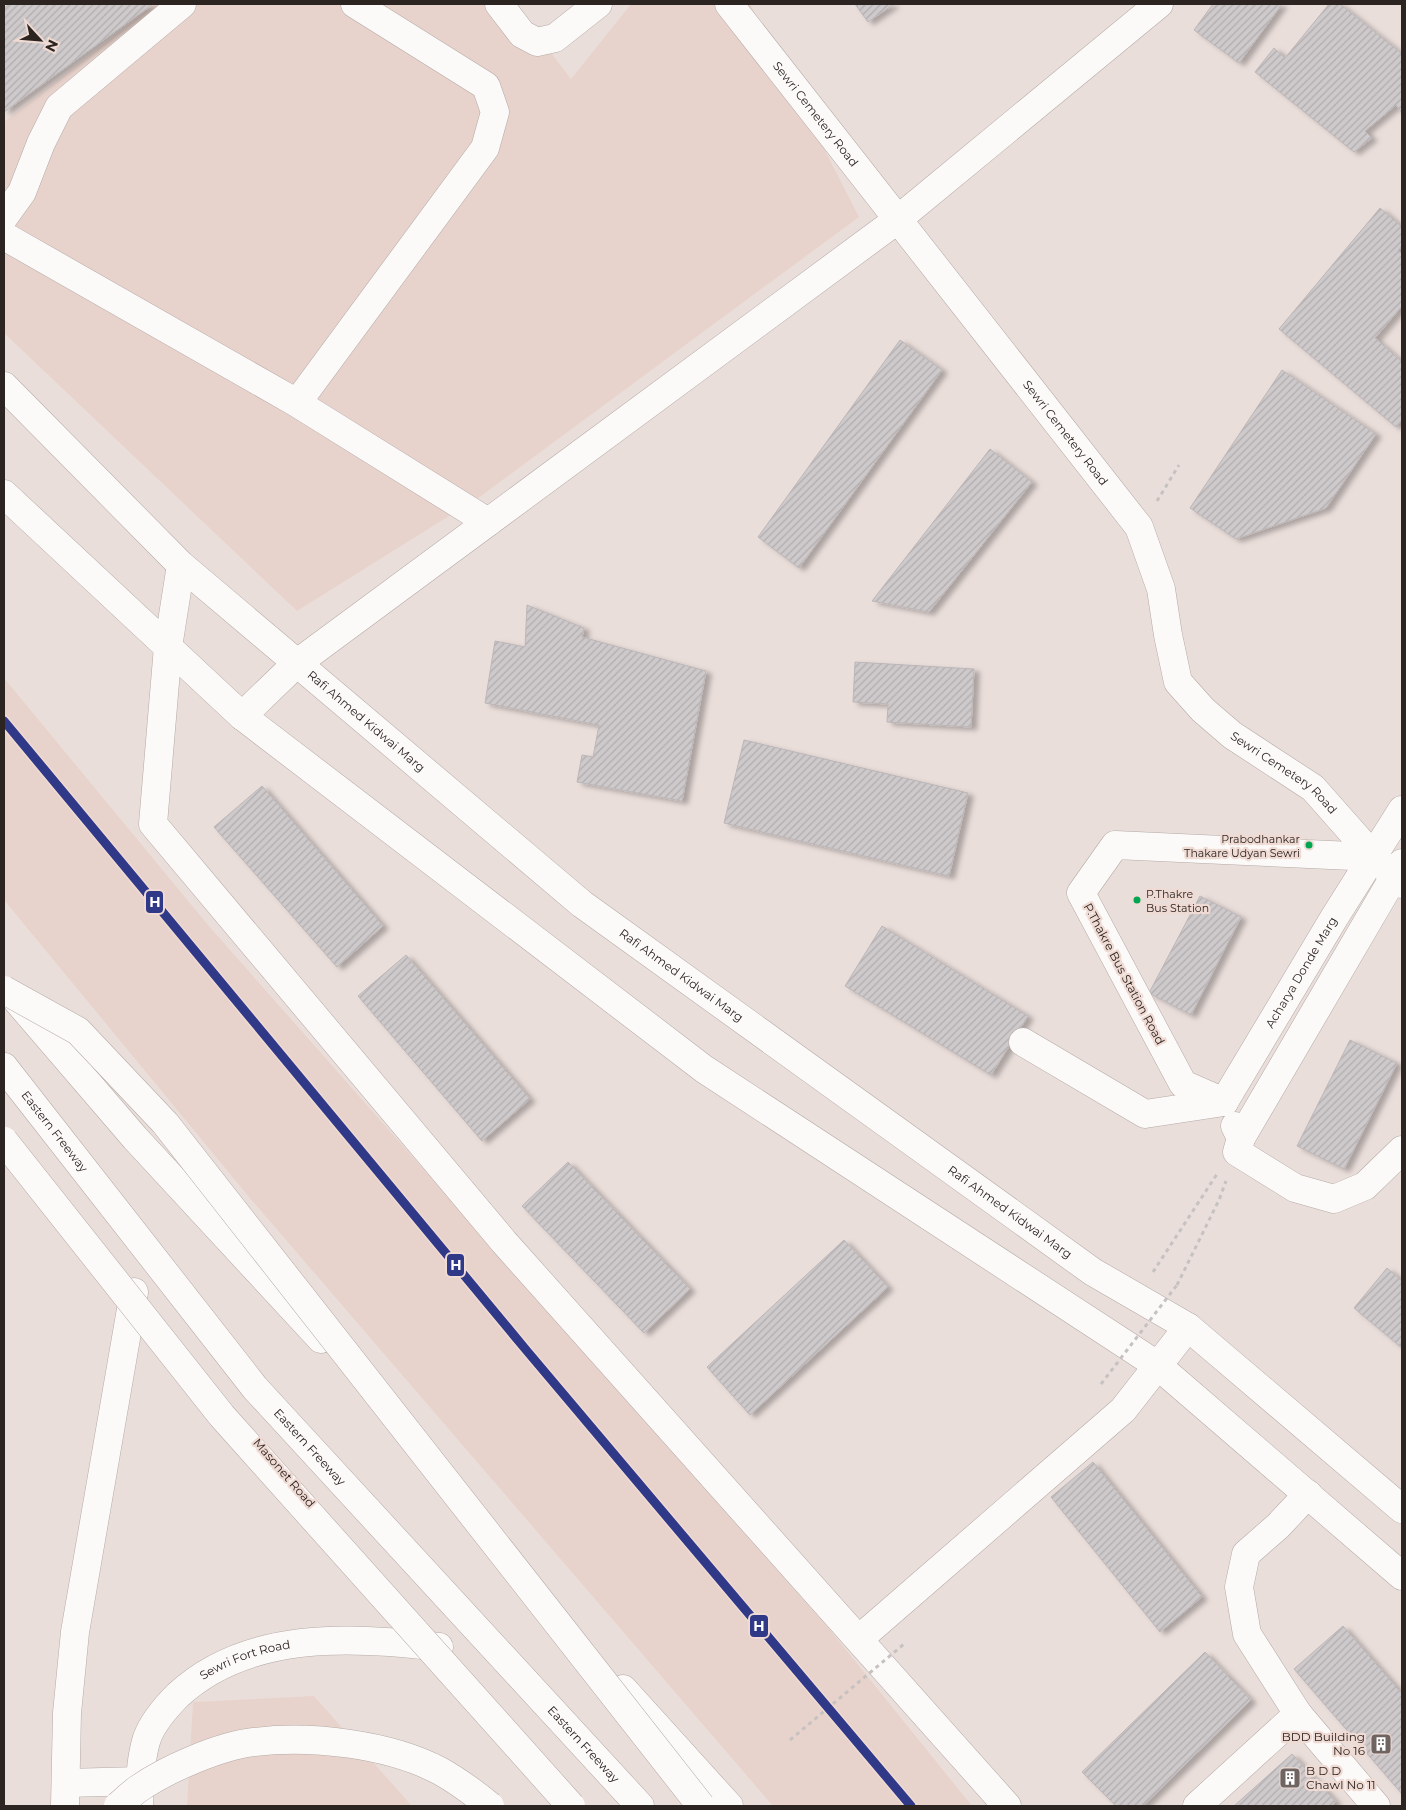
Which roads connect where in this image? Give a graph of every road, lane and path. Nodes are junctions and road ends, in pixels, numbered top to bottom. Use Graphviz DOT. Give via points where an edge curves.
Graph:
graph roads {
  1 [pos="182,4"];
  2 [pos="355,4"];
  3 [pos="499,4"];
  4 [pos="598,4"];
  5 [pos="729,4"];
  6 [pos="1159,4"];
  7 [pos="4,217"];
  8 [pos="897,220"];
  9 [pos="4,236"];
  10 [pos="4,386"];
  11 [pos="297,403"];
  12 [pos="1179,465"];
  13 [pos="4,494"];
  14 [pos="488,522"];
  15 [pos="1139,527"];
  16 [pos="181,565"];
  17 [pos="168,647"];
  18 [pos="296,664"];
  19 [pos="242,716"];
  20 [pos="1402,810"];
  21 [pos="1374,857"];
  22 [pos="1400,874"];
  23 [pos="4,984"];
  24 [pos="4,990"];
  25 [pos="1023,1042"];
  26 [pos="4,1067"];
  27 [pos="1224,1102"];
  28 [pos="4,1125"];
  29 [pos="4,1140"];
  30 [pos="1239,1145"];
  31 [pos="1398,1159"];
  32 [pos="134,1292"];
  33 [pos="1137,1297"];
  34 [pos="1188,1327"];
  35 [pos="1157,1365"];
  36 [pos="1101,1384"];
  37 [pos="1308,1494"];
  38 [pos="1402,1509"];
  39 [pos="1402,1576"];
  40 [pos="859,1639"];
  41 [pos="904,1644"];
  42 [pos="439,1648"];
  43 [pos="1298,1714"];
  44 [pos="790,1740"];
  45 [pos="140,1794"];
  46 [pos="66,1795"];
  47 [pos="118,1806"];
  48 [pos="490,1806"];
  49 [pos="571,1806"];
  50 [pos="581,1806"];
  51 [pos="640,1806"];
  52 [pos="701,1806"];
  53 [pos="729,1806"];
  54 [pos="1007,1806"];
  55 [pos="1196,1806"];
  56 [pos="1376,1806"];
  1 -- 7 [label="main road" via="59,108 22,192"];
  2 -- 11 [label="main road" via="486,86 495,112 485,148"];
  3 -- 4 [label="main road" via="522,34 537,42 555,38"];
  5 -- 8 [label="main road, Sewri Cemetery Road"];
  6 -- 8 [label="main road"];
  8 -- 14 [label="main road"];
  8 -- 15 [label="main road, Sewri Cemetery Road"];
  9 -- 11 [label="main road"];
  10 -- 16 [label="main road, Rafi Ahmed Kidwai Marg"];
  11 -- 14 [label="main road"];
  12 -- 15 [label="path"];
  13 -- 17 [label="main road"];
  14 -- 18 [label="main road"];
  15 -- 21 [label="main road, Sewri Cemetery Road" via="1161,589 1178,682 1232,735 1313,788"];
  16 -- 17 [label="main road"];
  16 -- 18 [label="main road, Rafi Ahmed Kidwai Marg"];
  17 -- 19 [label="main road"];
  17 -- 40 [label="main road" via="154,824 504,1242"];
  18 -- 19 [label="main road"];
  18 -- 33 [label="main road, Rafi Ahmed Kidwai Marg" via="582,904 1093,1272"];
  19 -- 35 [label="main road" via="704,1069"];
  20 -- 21 [label="main road, Acharya Donde Marg"];
  21 -- 22 [label="main road, Sewri Cemetery Road"];
  21 -- 27 [label="main road, Acharya Donde Marg"];
  21 -- 27 [label="main road, P.Thakre Bus Station Road" via="1115,845 1081,893 1183,1084"];
  22 -- 30 [label="main road"];
  23 -- 53 [label="main road" via="135,1138 442,1470 515,1568"];
  24 -- 52 [label="main road, bridge" via="78,1031 165,1122"];
  25 -- 27 [label="main road" via="1145,1114"];
  26 -- 51 [label="main road, Eastern Freeway" via="255,1388"];
  27 -- 30 [label="main road"];
  28 -- 32 [label="main road, Masonet Road"];
  29 -- 49 [label="main road, bridge" via="222,1416"];
  30 -- 31 [label="main road" via="1295,1188 1334,1199 1365,1186"];
  30 -- 33 [label="path"];
  30 -- 36 [label="path, bridge" via="1219,1200 1177,1285"];
  32 -- 42 [label="main road, Masonet Road" via="249,1434"];
  32 -- 46 [label="main road" via="76,1632 67,1713"];
  33 -- 34 [label="main road, Rafi Ahmed Kidwai Marg"];
  34 -- 35 [label="main road"];
  34 -- 38 [label="main road, Rafi Ahmed Kidwai Marg"];
  35 -- 37 [label="main road"];
  35 -- 40 [label="main road" via="1123,1410"];
  37 -- 39 [label="main road"];
  37 -- 43 [label="main road" via="1246,1554 1239,1587 1247,1634"];
  40 -- 54 [label="main road"];
  41 -- 44 [label="path, bridge"];
  42 -- 45 [label="main road, Sewri Fort Road" via="376,1640 321,1640 257,1652 220,1666 191,1684 157,1719 147,1738"];
  42 -- 50 [label="main road, Masonet Road"];
  43 -- 55 [label="main road"];
  43 -- 56 [label="main road"];
  45 -- 46 [label="main road"];
  47 -- 48 [label="main road, bridge" via="138,1789 174,1769 228,1748 285,1740 340,1742 408,1758 439,1771"];
}
